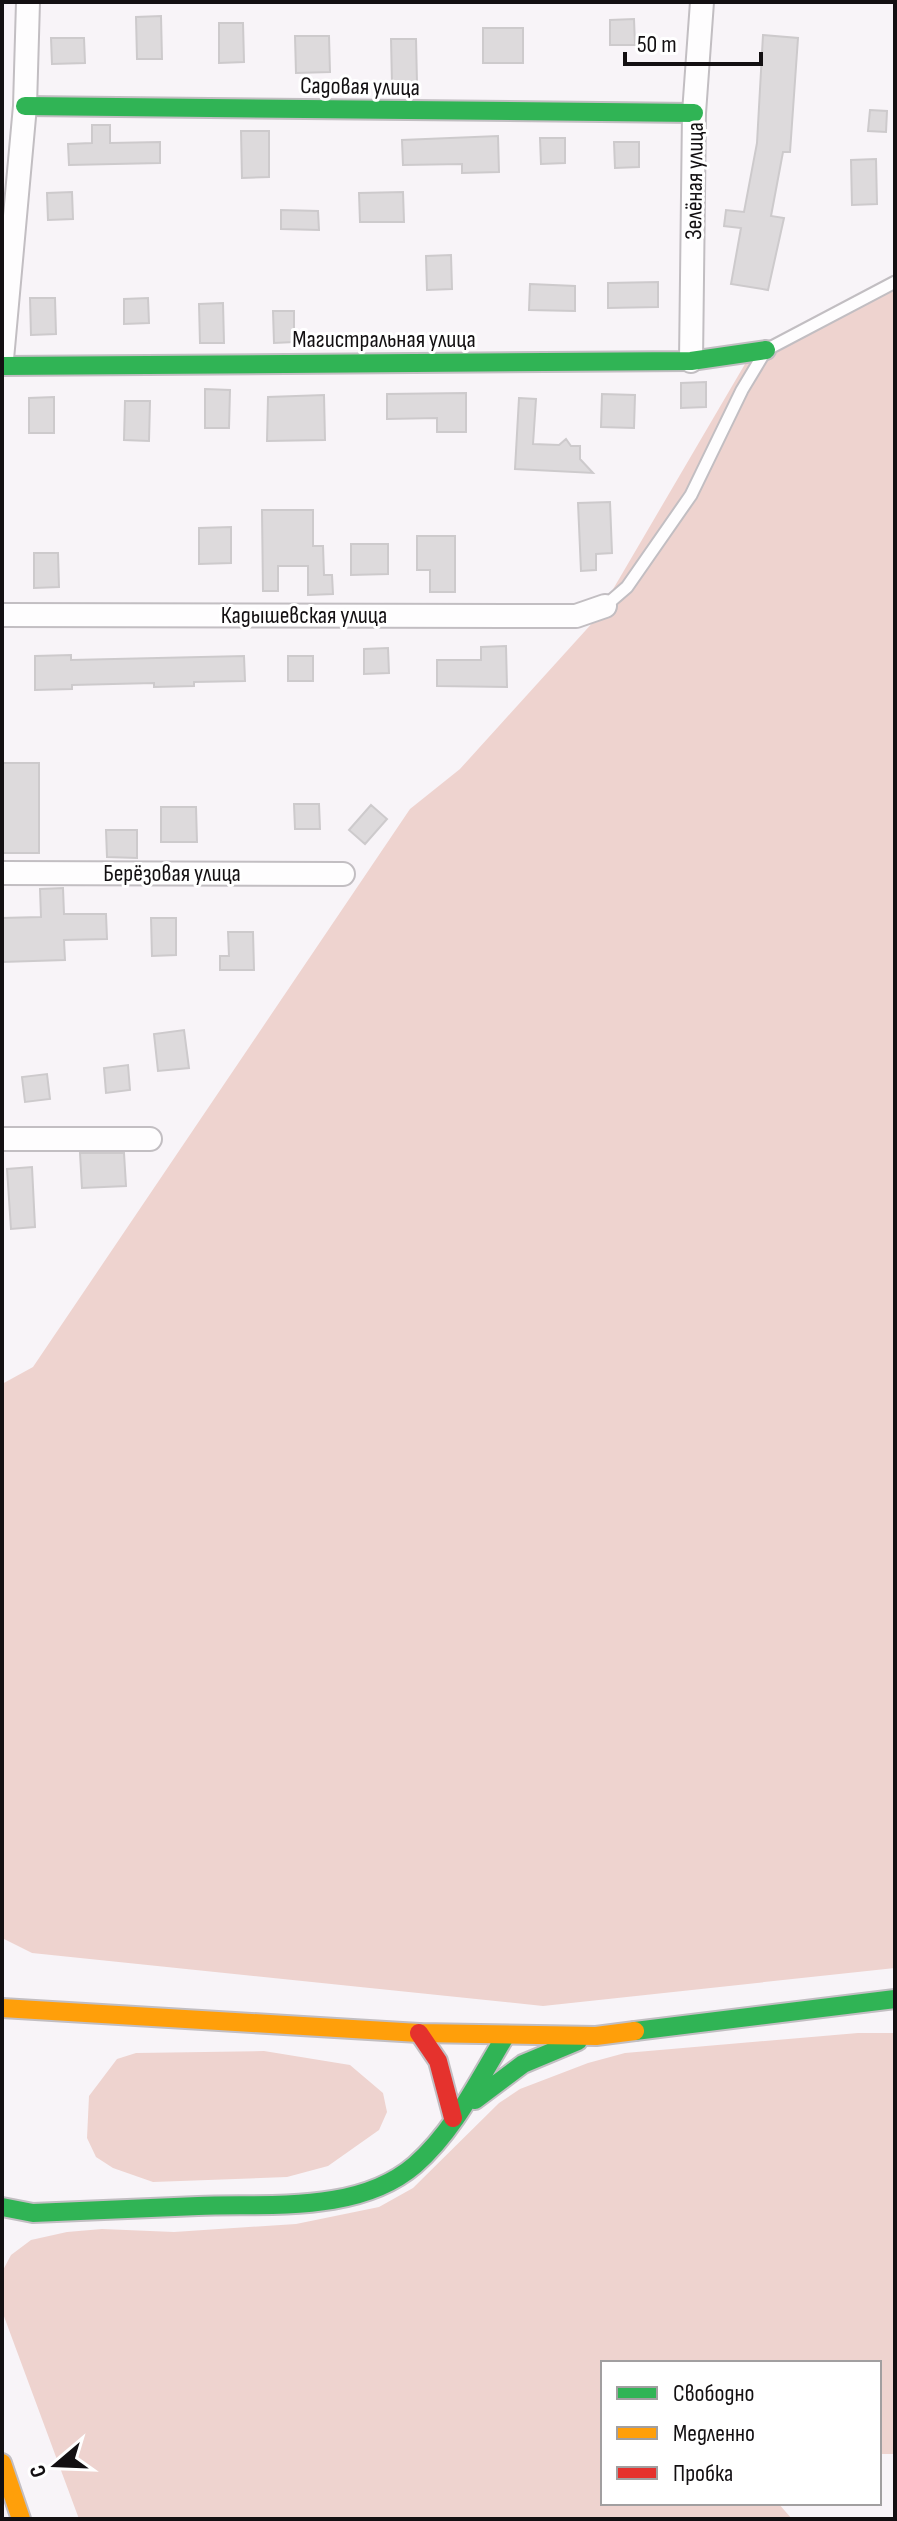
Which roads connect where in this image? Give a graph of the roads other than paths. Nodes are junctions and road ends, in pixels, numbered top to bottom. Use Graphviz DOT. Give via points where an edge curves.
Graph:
graph roads {
  1 [pos="28,2"];
  2 [pos="702,2"];
  3 [pos="25,106"];
  4 [pos="694,113"];
  5 [pos="895,282"];
  6 [pos="766,350"];
  7 [pos="2,359"];
  8 [pos="691,361"];
  9 [pos="2,366"];
  10 [pos="605,606"];
  11 [pos="2,615"];
  12 [pos="2,873"];
  13 [pos="343,874"];
  14 [pos="2,1139"];
  15 [pos="150,1139"];
  16 [pos="895,1999"];
  17 [pos="2,2008"];
  18 [pos="419,2033"];
  19 [pos="506,2035"];
  20 [pos="596,2036"];
  21 [pos="453,2118"];
  22 [pos="2,2207"];
  23 [pos="33,2213"];
  24 [pos="2,2222"];
  25 [pos="2,2463"];
  26 [pos="21,2519"];
  1 -- 3 [label="street"];
  2 -- 4 [label="street, Зелёная улица"];
  3 -- 4 [label="main road, Садовая улица"];
  3 -- 7 [label="street"];
  4 -- 8 [label="street, Зелёная улица"];
  5 -- 6 [label="lane"];
  6 -- 8 [label="main road, Магистральная улица"];
  6 -- 10 [label="lane" via="691,495 627,587"];
  8 -- 9 [label="main road, Магистральная улица"];
  10 -- 11 [label="street, Кадышевская улица" via="576,616"];
  12 -- 13 [label="street, Берёзовая улица"];
  14 -- 15 [label="street"];
  16 -- 20 [label="main road"];
  17 -- 18 [label="main road"];
  18 -- 19 [label="main road"];
  18 -- 21 [label="main road" via="438,2061"];
  19 -- 20 [label="main road"];
  19 -- 21 [label="main road"];
  20 -- 21 [label="main road" via="523,2064"];
  21 -- 23 [label="main road" via="431,2148 399,2177 349,2196"];
  22 -- 23 [label="main road"];
  23 -- 24 [label="main road"];
  25 -- 26 [label="main road"];
}
